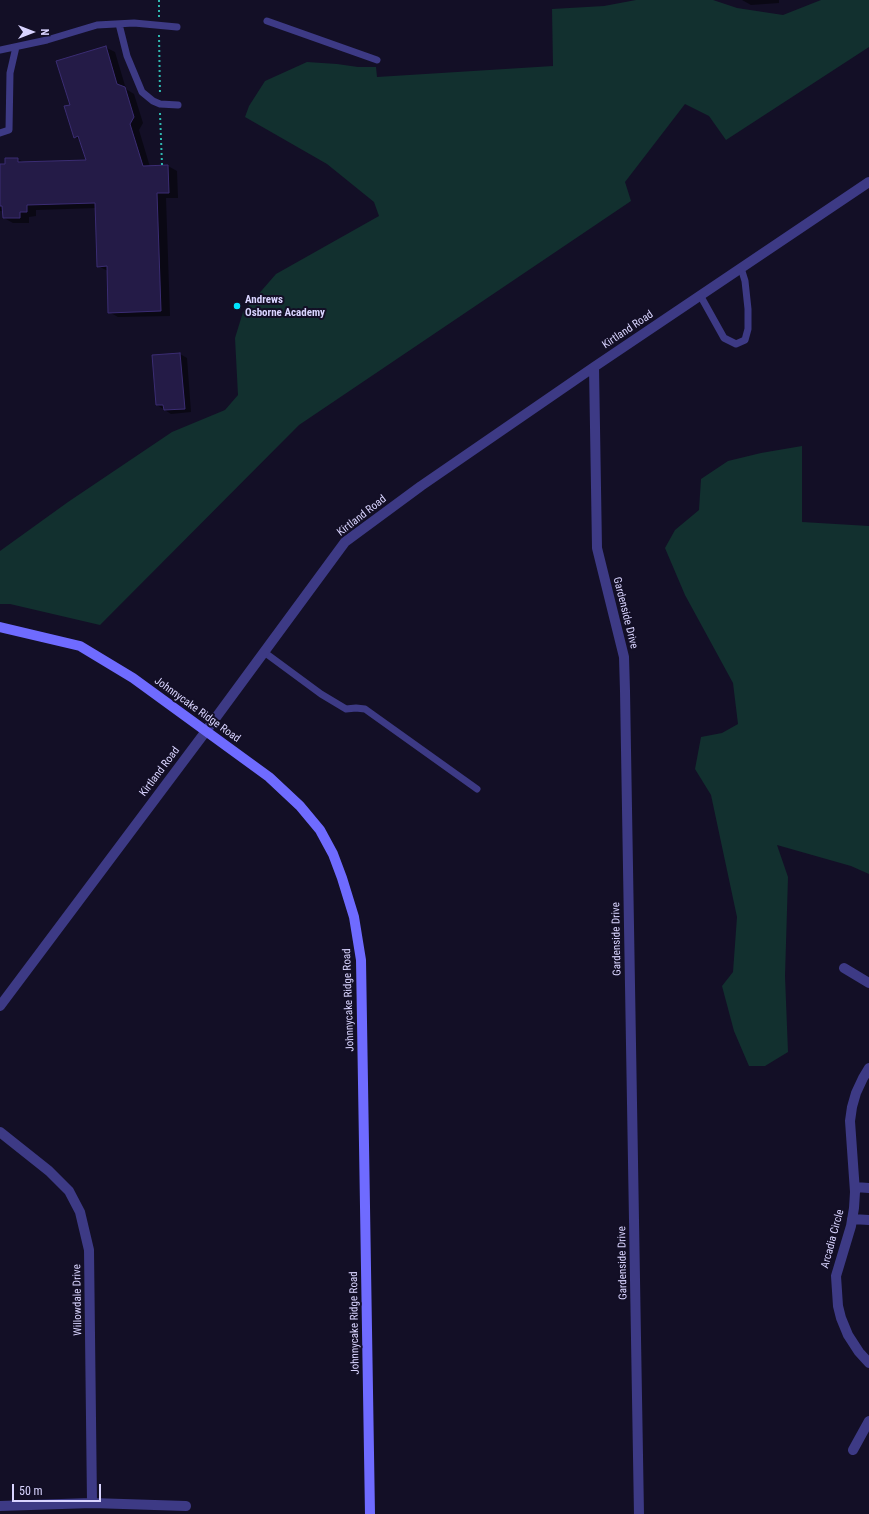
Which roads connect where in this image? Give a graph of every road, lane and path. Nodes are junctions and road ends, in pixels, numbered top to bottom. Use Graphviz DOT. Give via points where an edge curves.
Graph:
graph roads {
  1 [pos="159,0"];
  2 [pos="267,21"];
  3 [pos="119,24"];
  4 [pos="159,25"];
  5 [pos="177,27"];
  6 [pos="16,47"];
  7 [pos="0,50"];
  8 [pos="377,60"];
  9 [pos="160,104"];
  10 [pos="178,105"];
  11 [pos="0,133"];
  12 [pos="162,165"];
  13 [pos="869,182"];
  14 [pos="741,268"];
  15 [pos="700,295"];
  16 [pos="594,367"];
  17 [pos="0,627"];
  18 [pos="264,652"];
  19 [pos="206,731"];
  20 [pos="476,788"];
  21 [pos="844,968"];
  22 [pos="869,983"];
  23 [pos="0,1006"];
  24 [pos="869,1068"];
  25 [pos="0,1132"];
  26 [pos="855,1187"];
  27 [pos="869,1188"];
  28 [pos="852,1219"];
  29 [pos="869,1220"];
  30 [pos="869,1363"];
  31 [pos="869,1421"];
  32 [pos="853,1450"];
  33 [pos="92,1503"];
  34 [pos="0,1506"];
  35 [pos="186,1506"];
  36 [pos="370,1514"];
  37 [pos="639,1514"];
  1 -- 4 [label="path"];
  2 -- 8 [label="lane"];
  3 -- 4 [label="lane"];
  3 -- 6 [label="lane" via="97,25"];
  3 -- 9 [label="lane" via="127,56 142,92"];
  4 -- 5 [label="lane"];
  4 -- 9 [label="path"];
  6 -- 7 [label="lane"];
  6 -- 11 [label="lane" via="10,73 9,130"];
  9 -- 10 [label="lane"];
  9 -- 12 [label="path"];
  13 -- 14 [label="street, Kirtland Road"];
  14 -- 15 [label="street, Kirtland Road"];
  14 -- 15 [label="lane" via="748,309 745,340 736,344 724,338"];
  15 -- 16 [label="street, Kirtland Road"];
  16 -- 18 [label="street, Kirtland Road" via="421,486 345,542"];
  16 -- 37 [label="street, Gardenside Drive" via="597,548 624,657 625,677"];
  17 -- 19 [label="main road, Johnnycake Ridge Road" via="80,646 133,678"];
  18 -- 19 [label="street, Kirtland Road"];
  18 -- 20 [label="lane" via="346,709 365,709"];
  19 -- 23 [label="street, Kirtland Road"];
  19 -- 36 [label="main road, Johnnycake Ridge Road" via="269,777 300,806 320,830 338,866 354,917 361,960"];
  21 -- 22 [label="street"];
  24 -- 26 [label="street, Arcadia Circle" via="856,1093 850,1121"];
  25 -- 33 [label="street, Willowdale Drive" via="49,1171 69,1191 80,1212 89,1250"];
  26 -- 27 [label="street"];
  26 -- 28 [label="street, Arcadia Circle"];
  28 -- 29 [label="street"];
  28 -- 30 [label="street, Arcadia Circle" via="836,1276 838,1306 848,1335"];
  31 -- 32 [label="street"];
  33 -- 34 [label="street"];
  33 -- 35 [label="street"];
}
